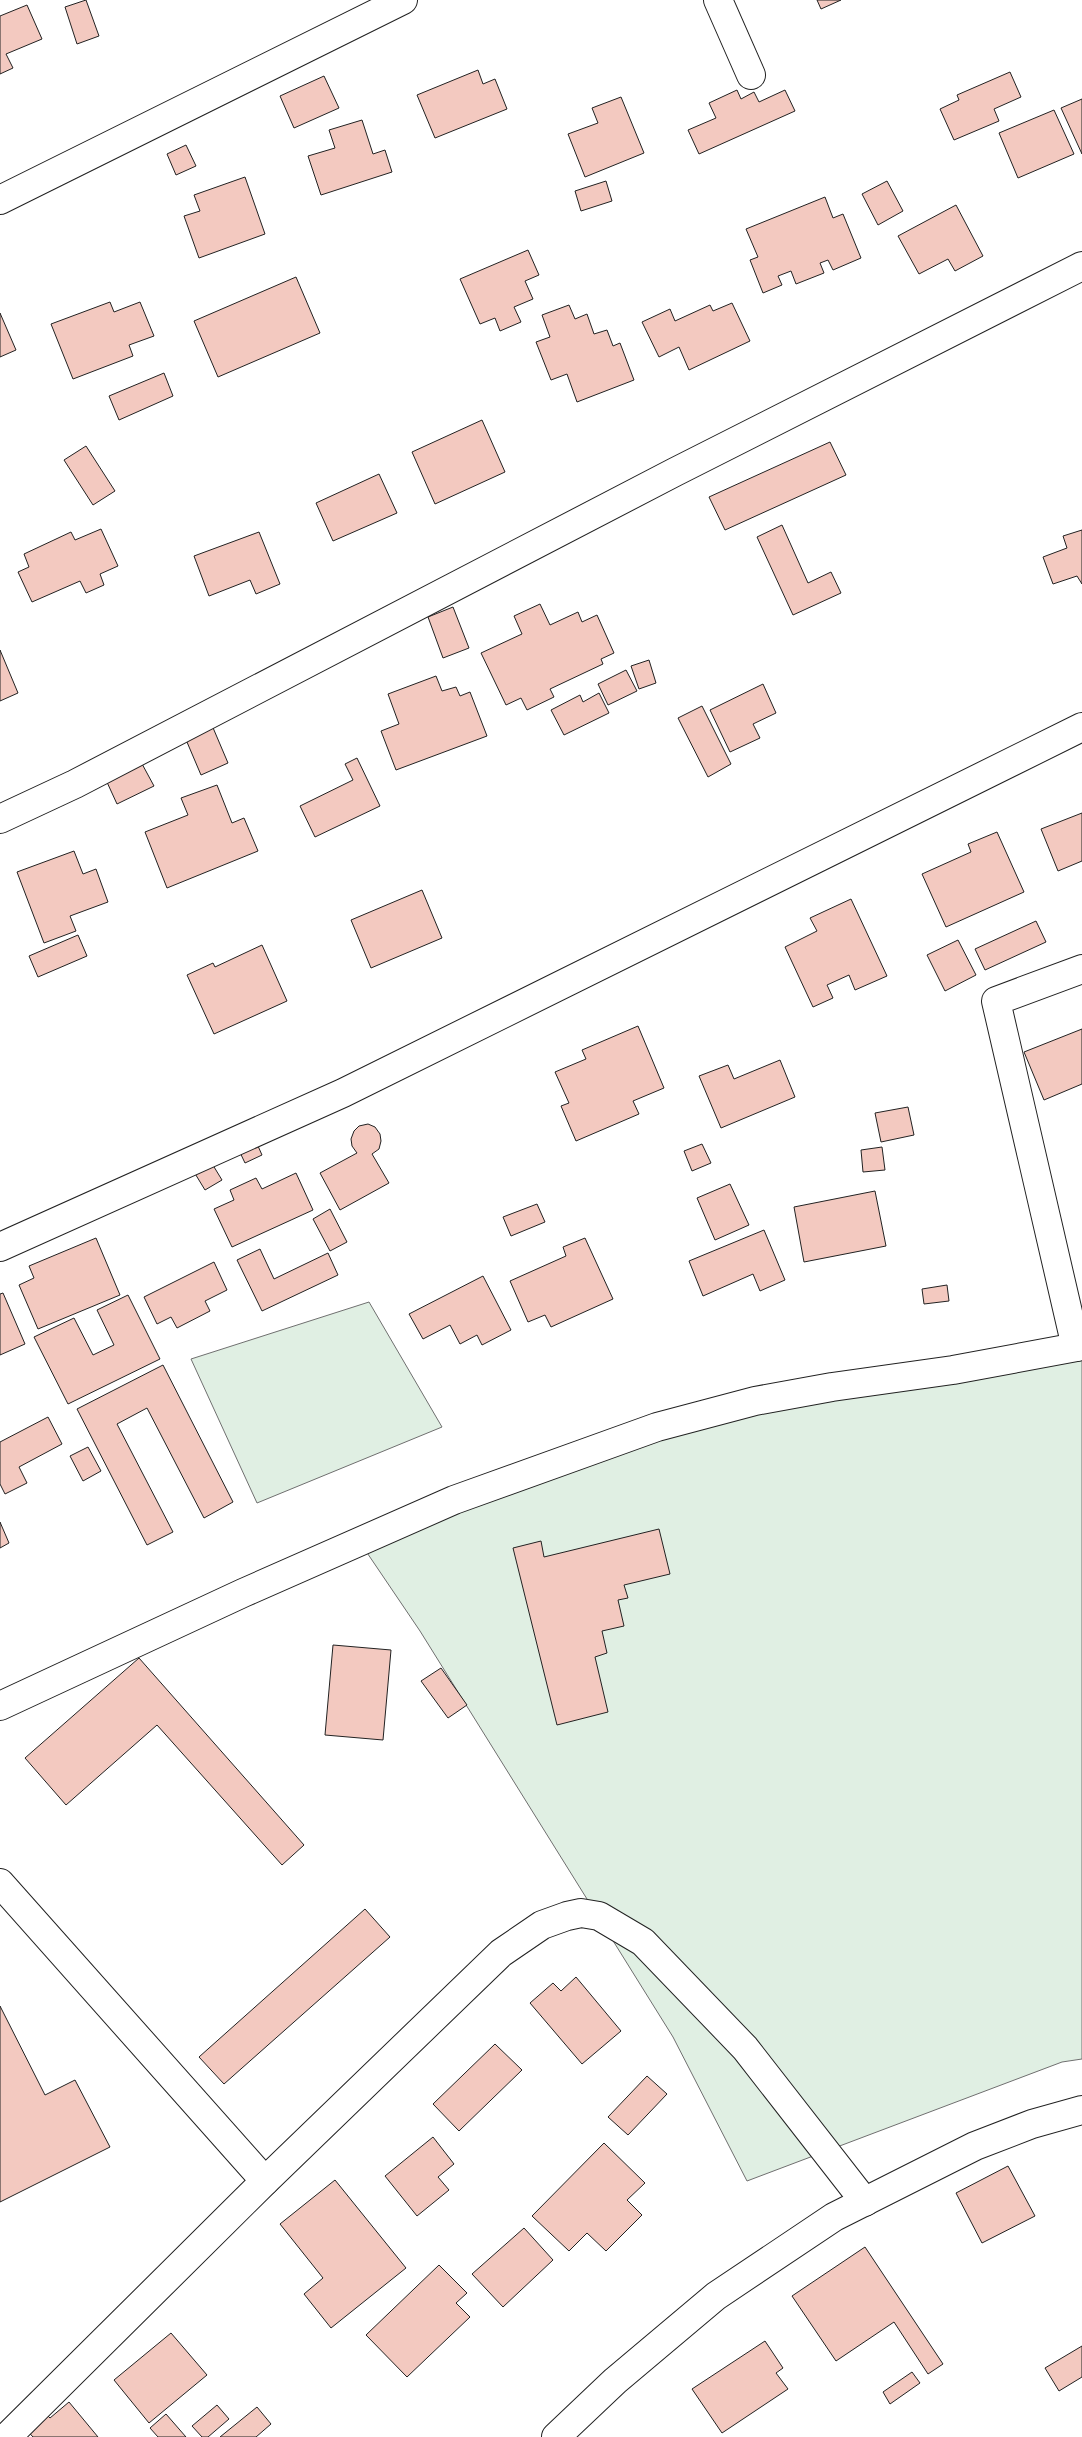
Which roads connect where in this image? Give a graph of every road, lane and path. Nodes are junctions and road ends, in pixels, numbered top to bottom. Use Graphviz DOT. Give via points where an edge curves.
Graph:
graph roads {
  1 [pos="403,0"];
  2 [pos="718,0"];
  3 [pos="750,75"];
  4 [pos="0,200"];
  5 [pos="1082,266"];
  6 [pos="1082,727"];
  7 [pos="0,818"];
  8 [pos="1082,969"];
  9 [pos="0,1247"];
  10 [pos="1079,1347"];
  11 [pos="0,1706"];
  12 [pos="0,1883"];
  13 [pos="1082,2110"];
  14 [pos="265,2180"];
  15 [pos="865,2202"];
  16 [pos="8,2437"];
  17 [pos="556,2437"];
  1 -- 4 [label="street"];
  2 -- 3 [label="street"];
  5 -- 7 [label="street" via="675,472 74,784"];
  6 -- 9 [label="street" via="343,1093"];
  8 -- 10 [label="street" via="996,1001"];
  10 -- 11 [label="street" via="755,1401 657,1427 454,1500"];
  12 -- 14 [label="street"];
  13 -- 15 [label="street" via="1032,2124 975,2146"];
  14 -- 15 [label="street" via="501,1953 542,1925 567,1916 590,1913 643,1942 745,2048"];
  14 -- 16 [label="street"];
  15 -- 17 [label="street" via="834,2218 716,2296 615,2381"];
}
